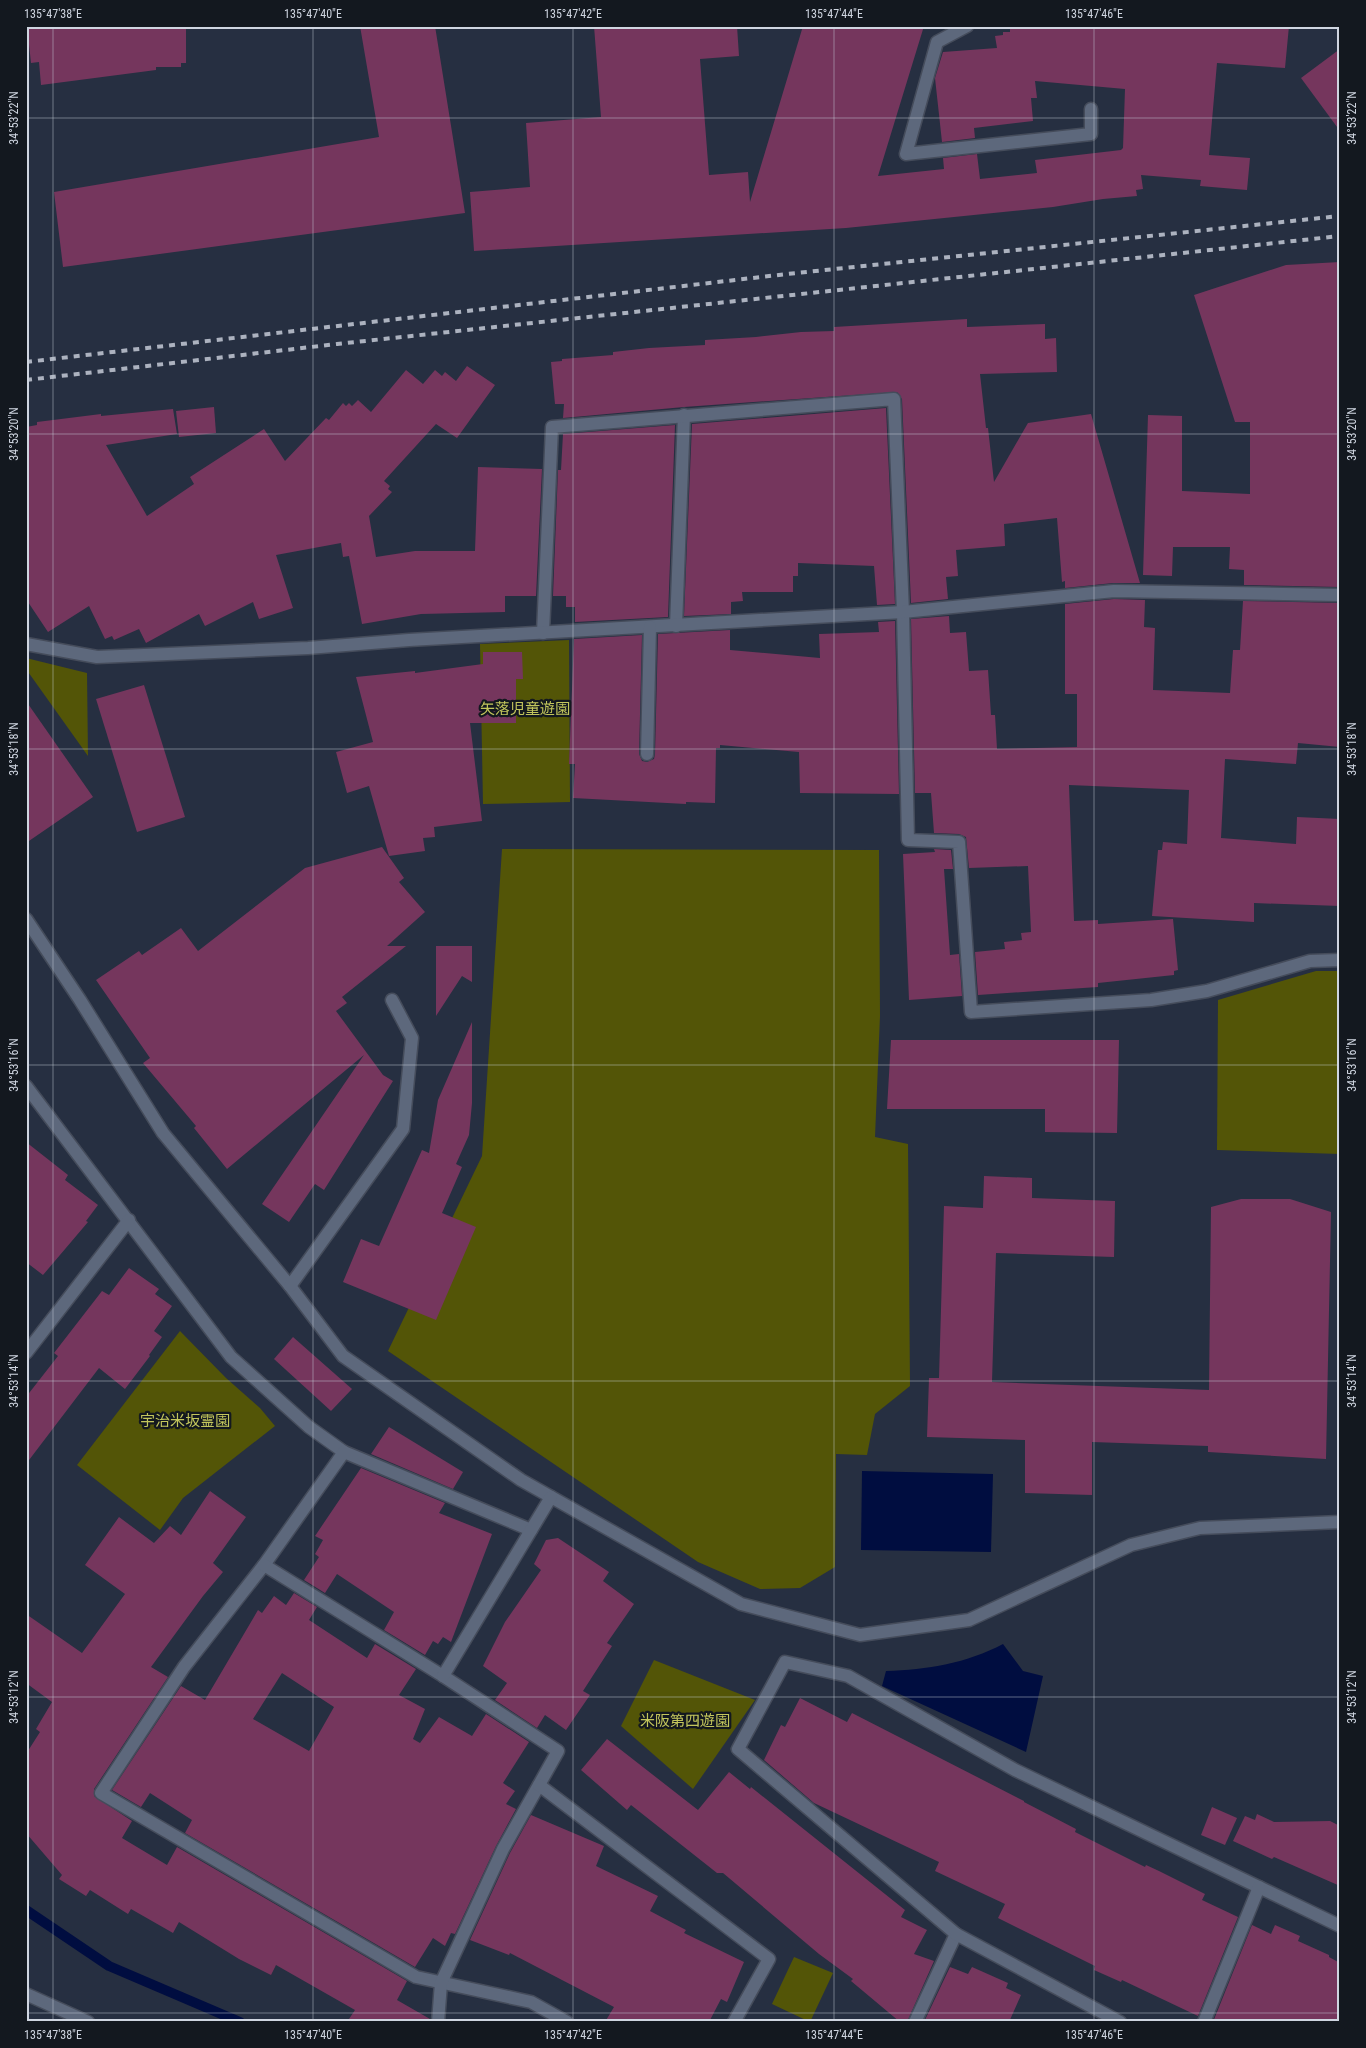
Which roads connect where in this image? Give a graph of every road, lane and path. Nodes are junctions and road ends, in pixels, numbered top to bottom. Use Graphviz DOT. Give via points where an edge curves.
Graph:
graph roads {
  1 [pos="967,26"];
  2 [pos="1091,109"];
  3 [pos="684,415"];
  4 [pos="1340,595"];
  5 [pos="903,612"];
  6 [pos="676,626"];
  7 [pos="650,627"];
  8 [pos="543,633"];
  9 [pos="26,644"];
  10 [pos="647,754"];
  11 [pos="26,919"];
  12 [pos="1340,960"];
  13 [pos="392,1000"];
  14 [pos="26,1086"];
  15 [pos="129,1220"];
  16 [pos="290,1286"];
  17 [pos="26,1353"];
  18 [pos="344,1452"];
  19 [pos="551,1497"];
  20 [pos="1340,1522"];
  21 [pos="531,1530"];
  22 [pos="264,1566"];
  23 [pos="443,1676"];
  24 [pos="539,1785"];
  25 [pos="1259,1887"];
  26 [pos="1340,1926"];
  27 [pos="956,1934"];
  28 [pos="441,1983"];
  29 [pos="26,1994"];
  30 [pos="88,2022"];
  31 [pos="438,2022"];
  32 [pos="567,2022"];
  33 [pos="734,2022"];
  34 [pos="915,2022"];
  35 [pos="1120,2022"];
  36 [pos="1204,2022"];
  1 -- 2 [label="street" via="937,42 906,154 1091,134"];
  3 -- 5 [label="street" via="894,399"];
  3 -- 6 [label="street"];
  3 -- 8 [label="street" via="552,427"];
  4 -- 5 [label="street" via="1114,591"];
  5 -- 6 [label="street"];
  5 -- 12 [label="street" via="908,840 959,842 971,1012 1151,1000 1207,991 1310,961"];
  6 -- 7 [label="street"];
  7 -- 8 [label="street"];
  7 -- 10 [label="street"];
  8 -- 9 [label="street" via="97,657"];
  11 -- 16 [label="street" via="162,1133"];
  13 -- 16 [label="street" via="412,1038 403,1129"];
  14 -- 15 [label="street"];
  15 -- 17 [label="street"];
  15 -- 18 [label="street" via="231,1357 309,1427"];
  16 -- 19 [label="street" via="343,1356 521,1480"];
  18 -- 21 [label="street"];
  18 -- 22 [label="street"];
  19 -- 20 [label="street" via="741,1604 860,1635 969,1620 1131,1545 1200,1528"];
  19 -- 21 [label="street"];
  21 -- 23 [label="street"];
  22 -- 23 [label="street"];
  22 -- 28 [label="street" via="184,1667 101,1793 416,1977"];
  23 -- 24 [label="street" via="558,1751"];
  24 -- 28 [label="street" via="503,1849"];
  24 -- 33 [label="street" via="769,1959"];
  25 -- 26 [label="street"];
  25 -- 27 [label="street" via="1015,1770 848,1676 785,1662 738,1749"];
  25 -- 36 [label="street"];
  27 -- 34 [label="street"];
  27 -- 35 [label="street"];
  28 -- 31 [label="street"];
  28 -- 32 [label="street" via="531,2002"];
  29 -- 30 [label="street"];
}
